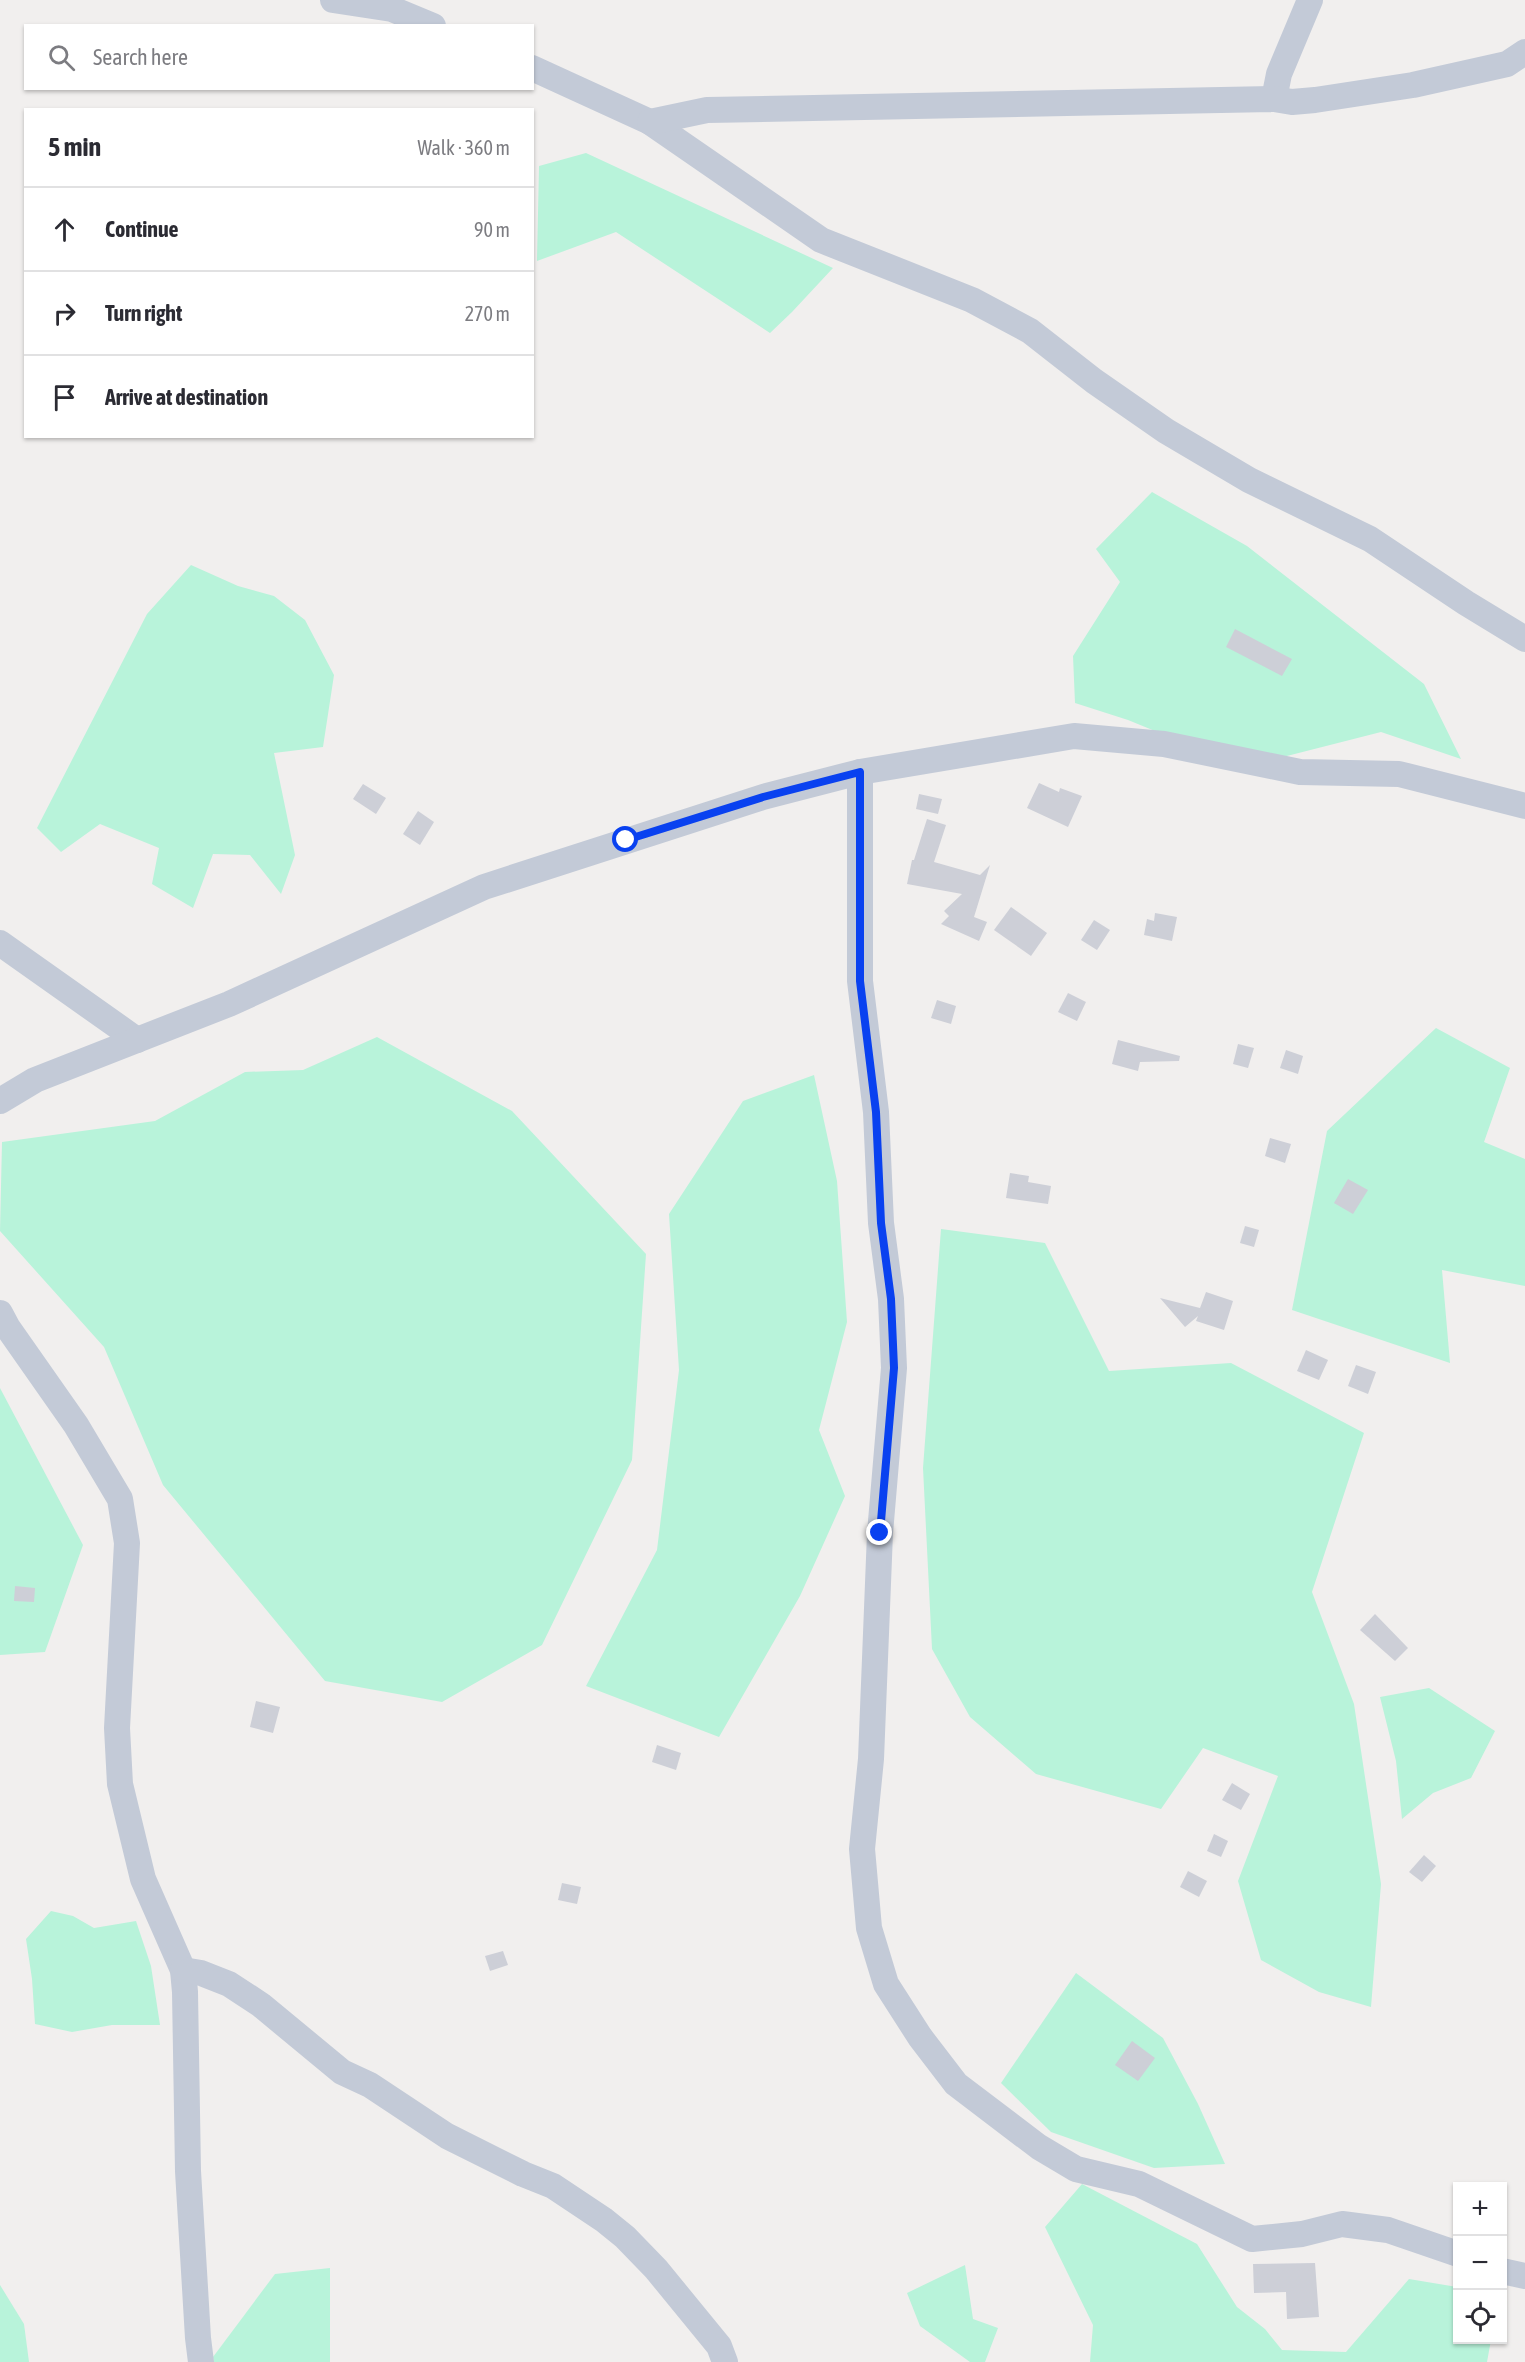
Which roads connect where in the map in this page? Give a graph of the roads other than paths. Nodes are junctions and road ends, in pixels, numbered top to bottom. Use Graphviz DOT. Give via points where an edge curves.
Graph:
graph roads {
  1 [pos="333,0"];
  2 [pos="1310,0"];
  3 [pos="428,24"];
  4 [pos="1525,52"];
  5 [pos="534,69"];
  6 [pos="1274,99"];
  7 [pos="650,122"];
  8 [pos="1525,639"];
  9 [pos="860,772"];
  10 [pos="1525,806"];
  11 [pos="0,943"];
  12 [pos="137,1040"];
  13 [pos="0,1101"];
  14 [pos="0,1313"];
  15 [pos="183,1970"];
  16 [pos="1453,2252"];
  17 [pos="1507,2272"];
  18 [pos="1525,2276"];
  19 [pos="201,2362"];
  20 [pos="725,2362"];
  1 -- 3 [label="street" via="392,9"];
  2 -- 6 [label="street" via="1279,74"];
  4 -- 6 [label="street" via="1507,64 1413,85 1315,100"];
  5 -- 7 [label="street"];
  6 -- 7 [label="street" via="707,110"];
  7 -- 8 [label="street" via="821,240 972,300 1030,331 1166,431 1249,480 1370,539"];
  9 -- 10 [label="street" via="1074,735 1164,744 1300,771 1399,774"];
  9 -- 12 [label="street" via="751,801 484,887 229,1004"];
  9 -- 16 [label="street" via="860,981 876,1112 894,1368 881,1523 871,1759 862,1849 869,1928 886,1984 956,2084 1039,2147 1076,2169 1139,2184 1252,2239 1302,2234 1342,2224 1388,2230"];
  11 -- 12 [label="street"];
  12 -- 13 [label="street" via="35,1080"];
  14 -- 15 [label="street" via="76,1425 120,1499 127,1543 117,1728 120,1784 144,1879"];
  15 -- 19 [label="street" via="188,2171"];
  15 -- 20 [label="street" via="229,1984 261,2005 342,2072 370,2085 447,2136 554,2186 604,2220 656,2269 719,2346"];
  17 -- 18 [label="street"];
}
